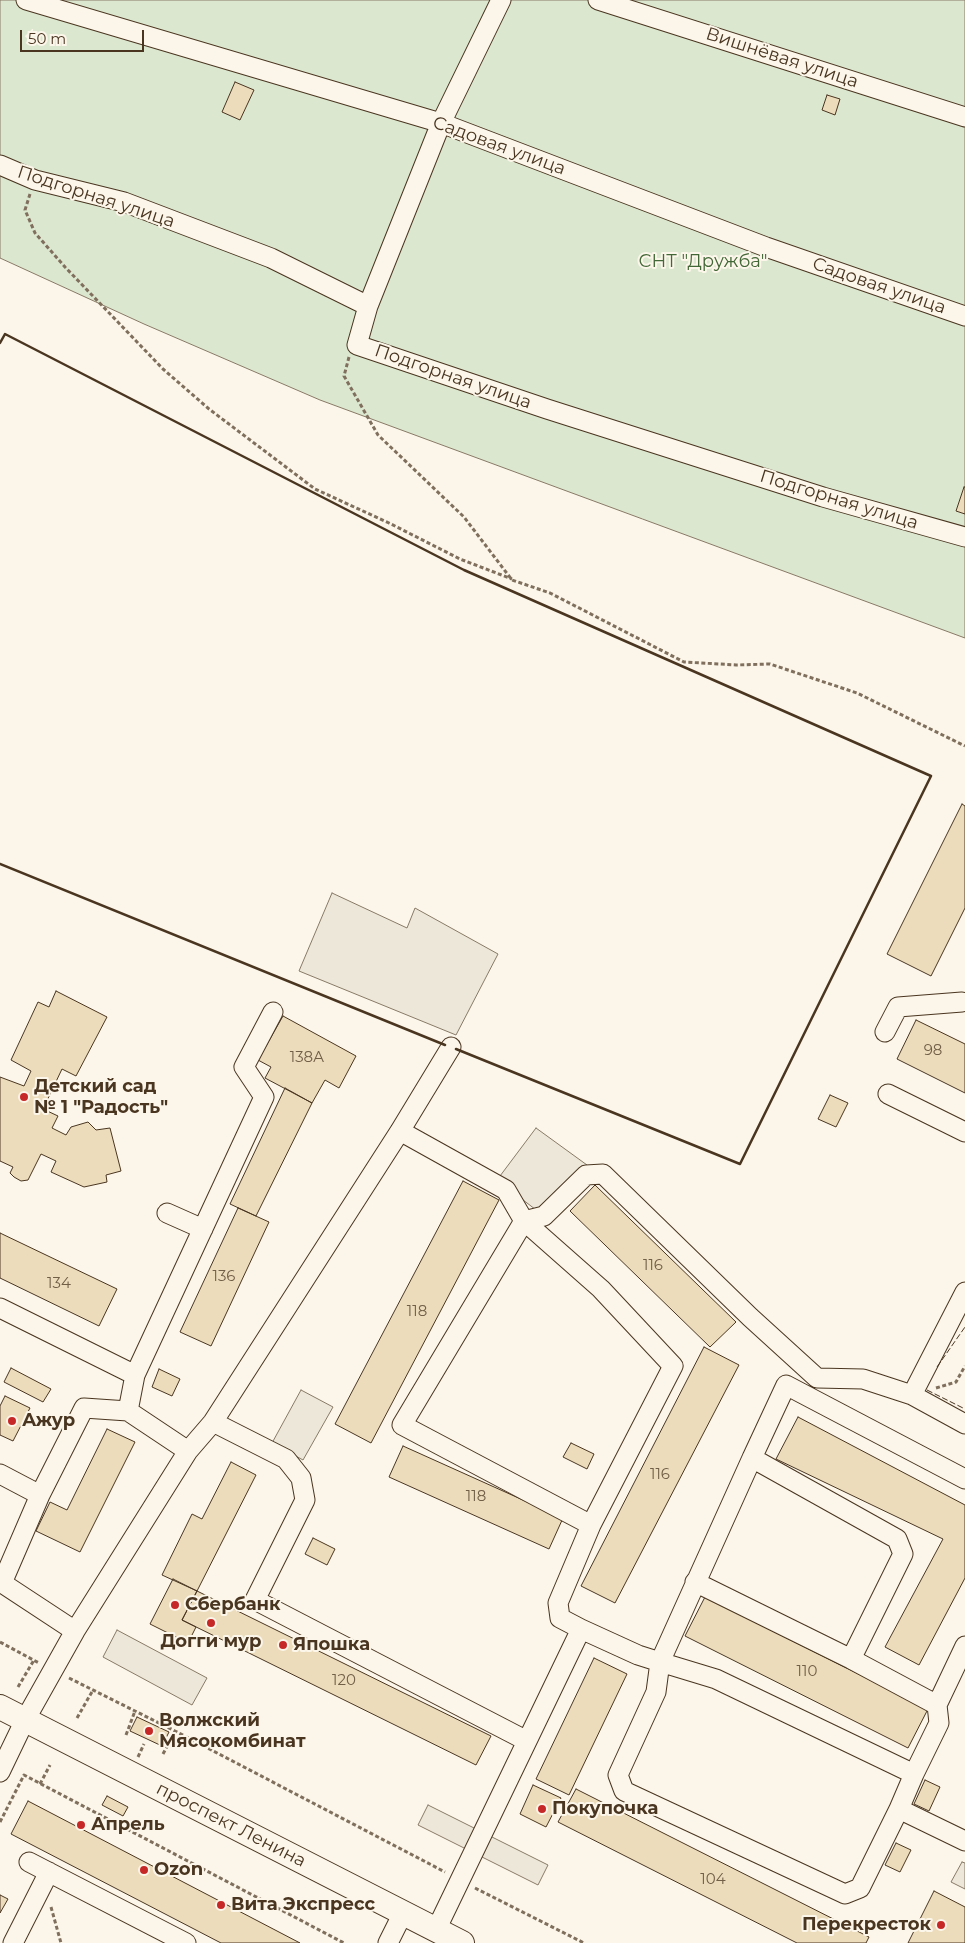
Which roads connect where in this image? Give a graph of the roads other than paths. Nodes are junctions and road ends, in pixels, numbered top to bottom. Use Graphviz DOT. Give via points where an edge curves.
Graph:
graph roads {
  1 [pos="26,0"];
  2 [pos="501,0"];
  3 [pos="598,0"];
  4 [pos="965,116"];
  5 [pos="441,123"];
  6 [pos="0,165"];
  7 [pos="368,306"];
  8 [pos="965,316"];
  9 [pos="965,537"];
  10 [pos="964,1001"];
  11 [pos="273,1012"];
  12 [pos="885,1032"];
  13 [pos="451,1047"];
  14 [pos="888,1094"];
  15 [pos="400,1132"];
  16 [pos="965,1132"];
  17 [pos="167,1213"];
  18 [pos="524,1221"];
  19 [pos="203,1229"];
  20 [pos="965,1292"];
  21 [pos="0,1308"];
  22 [pos="135,1375"];
  23 [pos="912,1395"];
  24 [pos="128,1411"];
  25 [pos="213,1422"];
  26 [pos="965,1424"];
  27 [pos="188,1451"];
  28 [pos="752,1458"];
  29 [pos="0,1474"];
  30 [pos="965,1479"];
  31 [pos="40,1495"];
  32 [pos="591,1525"];
  33 [pos="695,1582"];
  34 [pos="581,1629"];
  35 [pos="75,1631"];
  36 [pos="965,1646"];
  37 [pos="850,1659"];
  38 [pos="660,1662"];
  39 [pos="937,1705"];
  40 [pos="0,1707"];
  41 [pos="25,1720"];
  42 [pos="528,1741"];
  43 [pos="0,1772"];
  44 [pos="914,1774"];
  45 [pos="899,1809"];
  46 [pos="965,1842"];
  47 [pos="29,1862"];
  48 [pos="46,1877"];
  49 [pos="403,1913"];
  50 [pos="436,1930"];
  51 [pos="13,1943"];
  52 [pos="186,1943"];
  53 [pos="388,1943"];
  54 [pos="462,1943"];
  1 -- 5 [label="street, Садовая улица"];
  2 -- 5 [label="street"];
  3 -- 4 [label="street, Вишнёвая улица"];
  5 -- 7 [label="street"];
  5 -- 8 [label="street, Садовая улица" via="766,247"];
  6 -- 7 [label="street, Подгорная улица" via="35,180 124,202 271,258"];
  7 -- 9 [label="street, Подгорная улица" via="357,345 823,497"];
  10 -- 12 [label="street" via="898,1007"];
  11 -- 19 [label="street" via="244,1067 264,1097"];
  13 -- 15 [label="street"];
  14 -- 16 [label="street"];
  15 -- 18 [label="street" via="506,1190"];
  15 -- 25 [label="street"];
  17 -- 19 [label="street"];
  18 -- 23 [label="street" via="544,1216 586,1175 603,1174 817,1378 863,1379"];
  18 -- 32 [label="street" via="601,1289 673,1366"];
  18 -- 32 [label="street" via="402,1425"];
  19 -- 22 [label="street"];
  20 -- 23 [label="street"];
  21 -- 22 [label="street"];
  22 -- 24 [label="street"];
  23 -- 26 [label="street"];
  24 -- 27 [label="street"];
  24 -- 31 [label="street" via="84,1408"];
  25 -- 27 [label="street"];
  25 -- 42 [label="street" via="286,1460 301,1478 305,1500 255,1600"];
  27 -- 35 [label="street"];
  28 -- 30 [label="street" via="786,1385"];
  28 -- 33 [label="street"];
  28 -- 37 [label="street" via="897,1539 903,1554"];
  29 -- 31 [label="street"];
  31 -- 35 [label="street" via="2,1583"];
  32 -- 34 [label="street" via="558,1603 560,1618"];
  33 -- 37 [label="street"];
  33 -- 38 [label="street"];
  34 -- 38 [label="street"];
  34 -- 42 [label="street"];
  35 -- 41 [label="street"];
  36 -- 39 [label="street"];
  37 -- 39 [label="street"];
  38 -- 44 [label="street" via="716,1680"];
  38 -- 45 [label="street" via="656,1692 618,1775 624,1791 845,1894 860,1888"];
  39 -- 44 [label="street" via="939,1723"];
  40 -- 41 [label="main road, проспект Ленина"];
  41 -- 43 [label="street"];
  41 -- 49 [label="main road, проспект Ленина"];
  42 -- 50 [label="street"];
  44 -- 45 [label="street"];
  45 -- 46 [label="street"];
  47 -- 48 [label="street"];
  48 -- 51 [label="street"];
  48 -- 52 [label="street"];
  49 -- 50 [label="main road, проспект Ленина"];
  49 -- 53 [label="street"];
  50 -- 54 [label="main road, проспект Ленина"];
}
